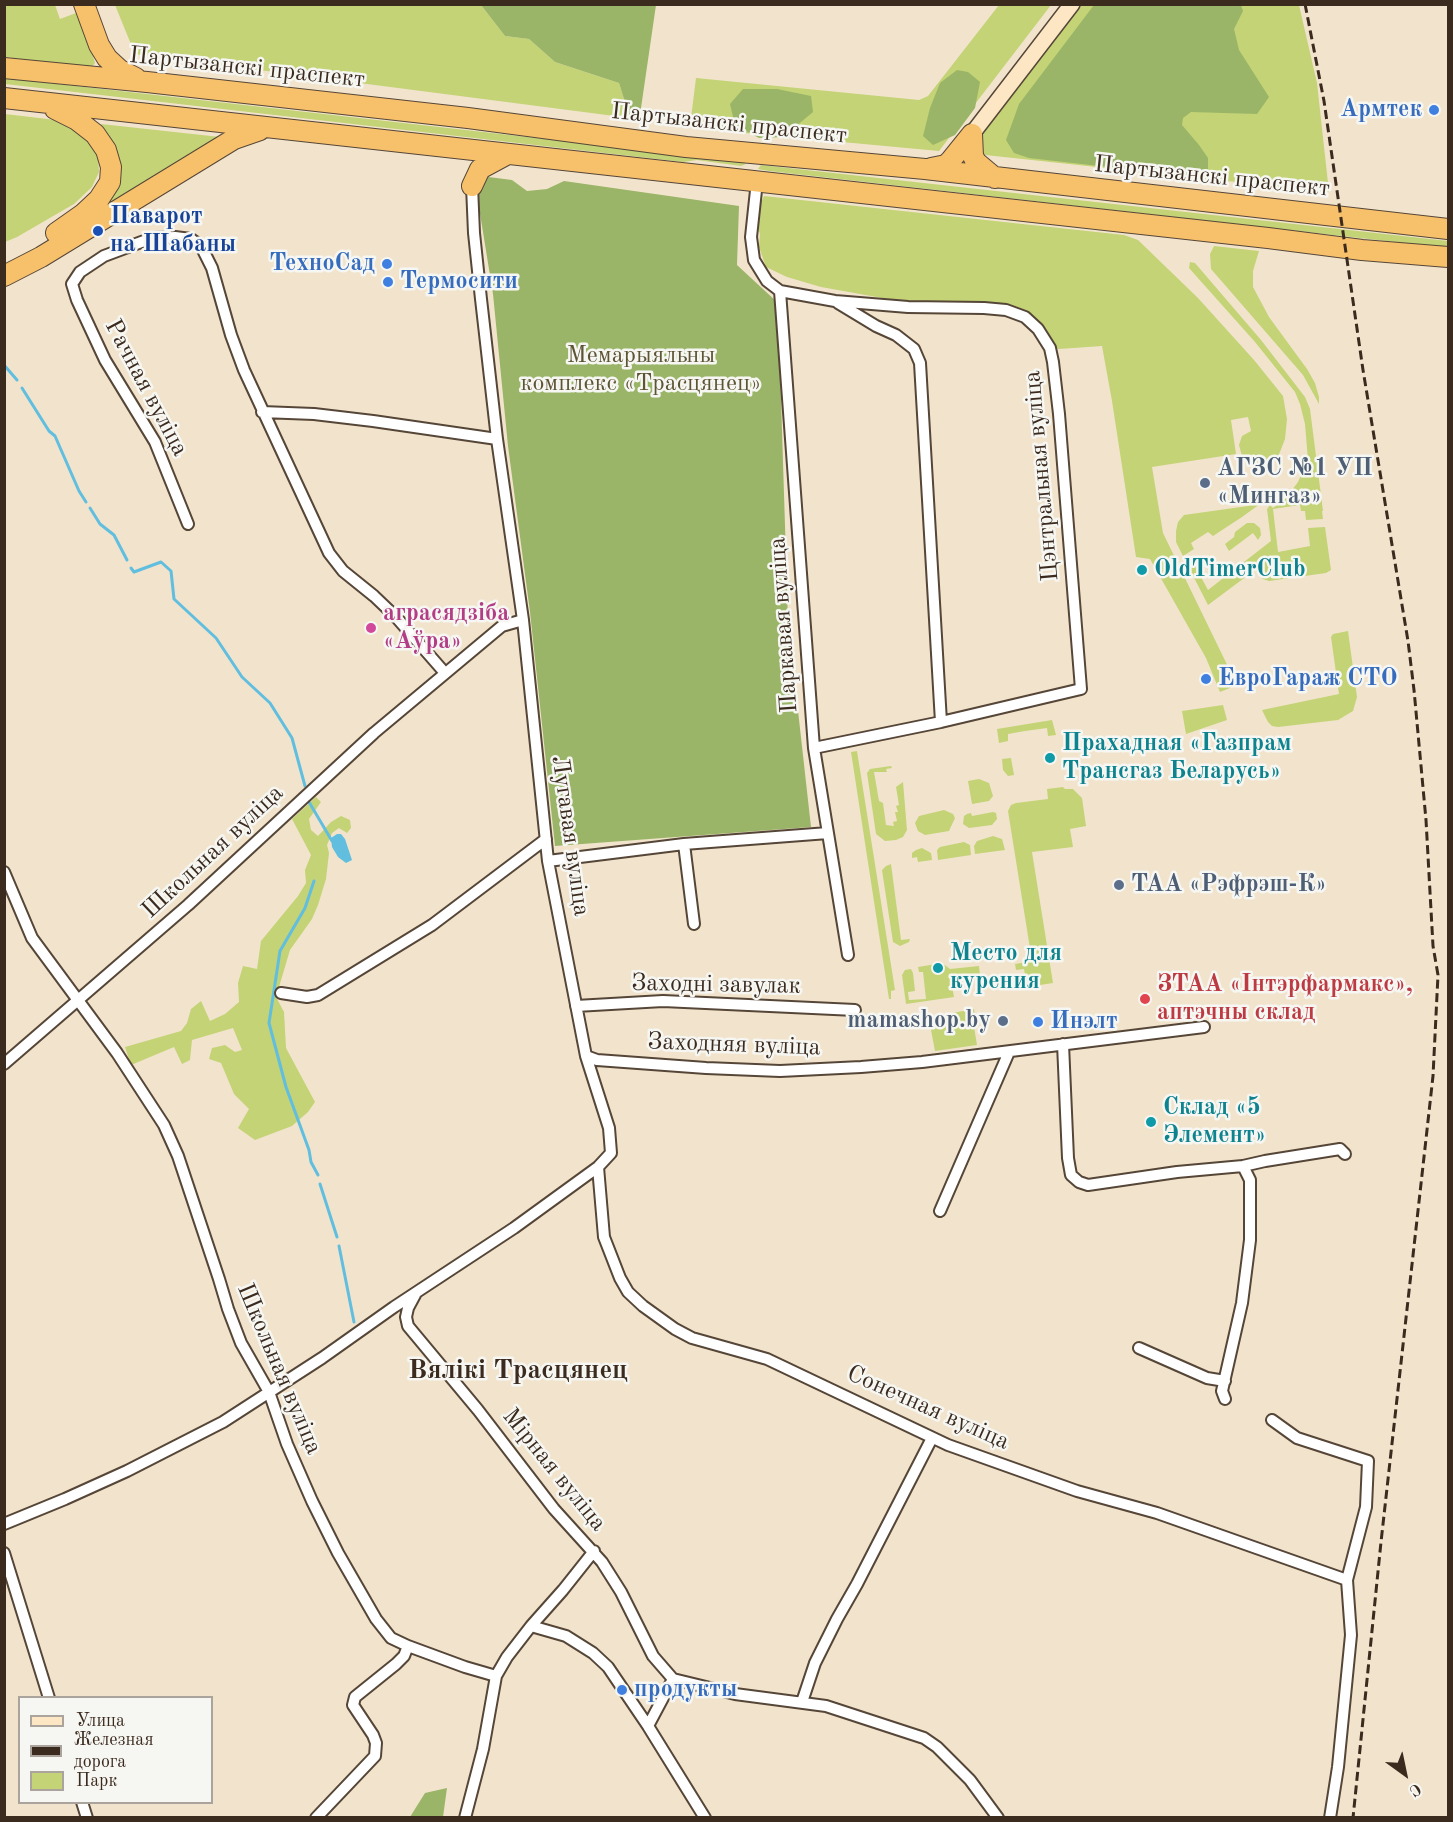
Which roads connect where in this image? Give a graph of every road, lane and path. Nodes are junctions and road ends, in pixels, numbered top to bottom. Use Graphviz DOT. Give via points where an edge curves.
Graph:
graph roads {
  1 [pos="84,4"];
  2 [pos="1072,4"];
  3 [pos="4,68"];
  4 [pos="147,82"];
  5 [pos="4,98"];
  6 [pos="45,103"];
  7 [pos="268,129"];
  8 [pos="972,134"];
  9 [pos="444,148"];
  10 [pos="756,154"];
  11 [pos="506,155"];
  12 [pos="925,169"];
  13 [pos="995,178"];
  14 [pos="755,181"];
  15 [pos="472,186"];
  16 [pos="1449,229"];
  17 [pos="1449,257"];
  18 [pos="4,262"];
  19 [pos="4,276"];
  20 [pos="780,291"];
  21 [pos="835,301"];
  22 [pos="262,412"];
  23 [pos="497,439"];
  24 [pos="188,524"];
  25 [pos="524,620"];
  26 [pos="445,673"];
  27 [pos="942,722"];
  28 [pos="814,748"];
  29 [pos="828,833"];
  30 [pos="546,839"];
  31 [pos="684,844"];
  32 [pos="548,861"];
  33 [pos="4,872"];
  34 [pos="694,924"];
  35 [pos="848,954"];
  36 [pos="281,993"];
  37 [pos="80,1001"];
  38 [pos="576,1006"];
  39 [pos="855,1010"];
  40 [pos="1204,1027"];
  41 [pos="1063,1044"];
  42 [pos="1009,1052"];
  43 [pos="586,1056"];
  44 [pos="4,1064"];
  45 [pos="1345,1154"];
  46 [pos="1243,1166"];
  47 [pos="598,1167"];
  48 [pos="940,1211"];
  49 [pos="417,1293"];
  50 [pos="394,1307"];
  51 [pos="408,1326"];
  52 [pos="1139,1348"];
  53 [pos="1225,1381"];
  54 [pos="268,1392"];
  55 [pos="1225,1399"];
  56 [pos="1272,1420"];
  57 [pos="932,1438"];
  58 [pos="4,1524"];
  59 [pos="594,1551"];
  60 [pos="4,1553"];
  61 [pos="1347,1580"];
  62 [pos="531,1626"];
  63 [pos="408,1646"];
  64 [pos="496,1676"];
  65 [pos="673,1679"];
  66 [pos="49,1696"];
  67 [pos="802,1702"];
  68 [pos="648,1726"];
  69 [pos="316,1818"];
  70 [pos="465,1818"];
  71 [pos="705,1818"];
  72 [pos="998,1818"];
  73 [pos="1330,1818"];
  1 -- 4 [label="highway" via="107,58 120,70"];
  2 -- 8 [label="street"];
  3 -- 4 [label="highway, Партызанскі праспект"];
  4 -- 10 [label="highway, Партызанскі праспект"];
  5 -- 6 [label="highway"];
  6 -- 7 [label="highway"];
  6 -- 18 [label="highway" via="95,134 106,150 110,182 99,199 65,228"];
  7 -- 9 [label="highway"];
  7 -- 19 [label="highway" via="234,139"];
  8 -- 12 [label="highway" via="946,165"];
  8 -- 13 [label="highway" via="976,162"];
  9 -- 11 [label="highway"];
  9 -- 15 [label="highway" via="464,169"];
  10 -- 12 [label="highway, Партызанскі праспект"];
  10 -- 14 [label="highway"];
  11 -- 14 [label="highway"];
  11 -- 15 [label="highway" via="480,169"];
  12 -- 13 [label="highway, Партызанскі праспект"];
  13 -- 16 [label="highway, Партызанскі праспект"];
  14 -- 17 [label="highway"];
  14 -- 20 [label="street" via="751,237 754,260 766,281"];
  15 -- 23 [label="street, Лугавая вуліца"];
  20 -- 21 [label="street, Цэнтральная вуліца"];
  20 -- 28 [label="street, Паркавая вуліца"];
  21 -- 27 [label="street, Цэнтральная вуліца" via="896,335 914,349 920,363"];
  21 -- 27 [label="street, Цэнтральная вуліца" via="1006,310 1024,317 1038,329 1050,348 1081,689"];
  22 -- 23 [label="street" via="373,421"];
  22 -- 24 [label="street, Рачная вуліца" via="236,351 212,268 201,246 191,239 152,238 104,256 80,272 72,284 77,300 105,360 155,442"];
  22 -- 26 [label="street" via="334,561 396,617"];
  23 -- 25 [label="street, Лугавая вуліца"];
  25 -- 26 [label="street" via="502,626"];
  25 -- 30 [label="street, Лугавая вуліца"];
  26 -- 37 [label="street, Школьная вуліца"];
  27 -- 28 [label="street, Цэнтральная вуліца"];
  28 -- 29 [label="street, Паркавая вуліца"];
  29 -- 31 [label="street"];
  29 -- 35 [label="street, Паркавая вуліца"];
  30 -- 32 [label="street, Лугавая вуліца"];
  30 -- 36 [label="street" via="432,925 318,995"];
  31 -- 32 [label="street"];
  31 -- 34 [label="street"];
  32 -- 38 [label="street, Лугавая вуліца"];
  33 -- 37 [label="street, Школьная вуліца" via="32,938"];
  37 -- 44 [label="street"];
  37 -- 54 [label="street, Школьная вуліца" via="174,1145 228,1310"];
  38 -- 39 [label="street, Заходні завулак" via="663,1001"];
  38 -- 43 [label="street, Лугавая вуліца"];
  40 -- 41 [label="street, Заходняя вуліца"];
  41 -- 42 [label="street, Заходняя вуліца"];
  41 -- 46 [label="street" via="1068,1158 1071,1175 1079,1182 1088,1185"];
  42 -- 43 [label="street, Заходняя вуліца" via="780,1071 597,1060"];
  42 -- 48 [label="street"];
  43 -- 47 [label="street" via="611,1137 611,1153"];
  45 -- 46 [label="street" via="1340,1149"];
  46 -- 53 [label="street" via="1250,1180 1250,1240 1242,1303"];
  47 -- 49 [label="street"];
  47 -- 57 [label="street, Сонечная вуліца" via="608,1248 628,1292 643,1306 693,1338 767,1359"];
  49 -- 50 [label="street"];
  49 -- 51 [label="street" via="408,1308"];
  50 -- 51 [label="street, Мірная вуліца"];
  50 -- 54 [label="street"];
  51 -- 59 [label="street, Мірная вуліца" via="554,1509"];
  52 -- 53 [label="street" via="1207,1378"];
  53 -- 55 [label="street"];
  54 -- 58 [label="street" via="173,1449"];
  54 -- 63 [label="street, Школьная вуліца" via="287,1444 338,1553 376,1619 391,1638"];
  56 -- 61 [label="street" via="1297,1438 1368,1461 1366,1507"];
  57 -- 61 [label="street, Сонечная вуліца" via="1077,1491 1157,1513"];
  57 -- 67 [label="street" via="832,1628"];
  59 -- 62 [label="street"];
  59 -- 65 [label="street, Мірная вуліца" via="621,1592 653,1656"];
  60 -- 66 [label="street"];
  61 -- 73 [label="street" via="1349,1659"];
  62 -- 64 [label="street"];
  62 -- 68 [label="street" via="566,1636 592,1653 608,1667"];
  63 -- 64 [label="street, Школьная вуліца"];
  63 -- 69 [label="street" via="396,1664 354,1697 353,1705 376,1743 375,1756"];
  64 -- 70 [label="street"];
  65 -- 67 [label="street" via="735,1694"];
  65 -- 68 [label="street"];
  67 -- 72 [label="street" via="854,1714 924,1738 970,1780"];
  68 -- 71 [label="street"];
}
